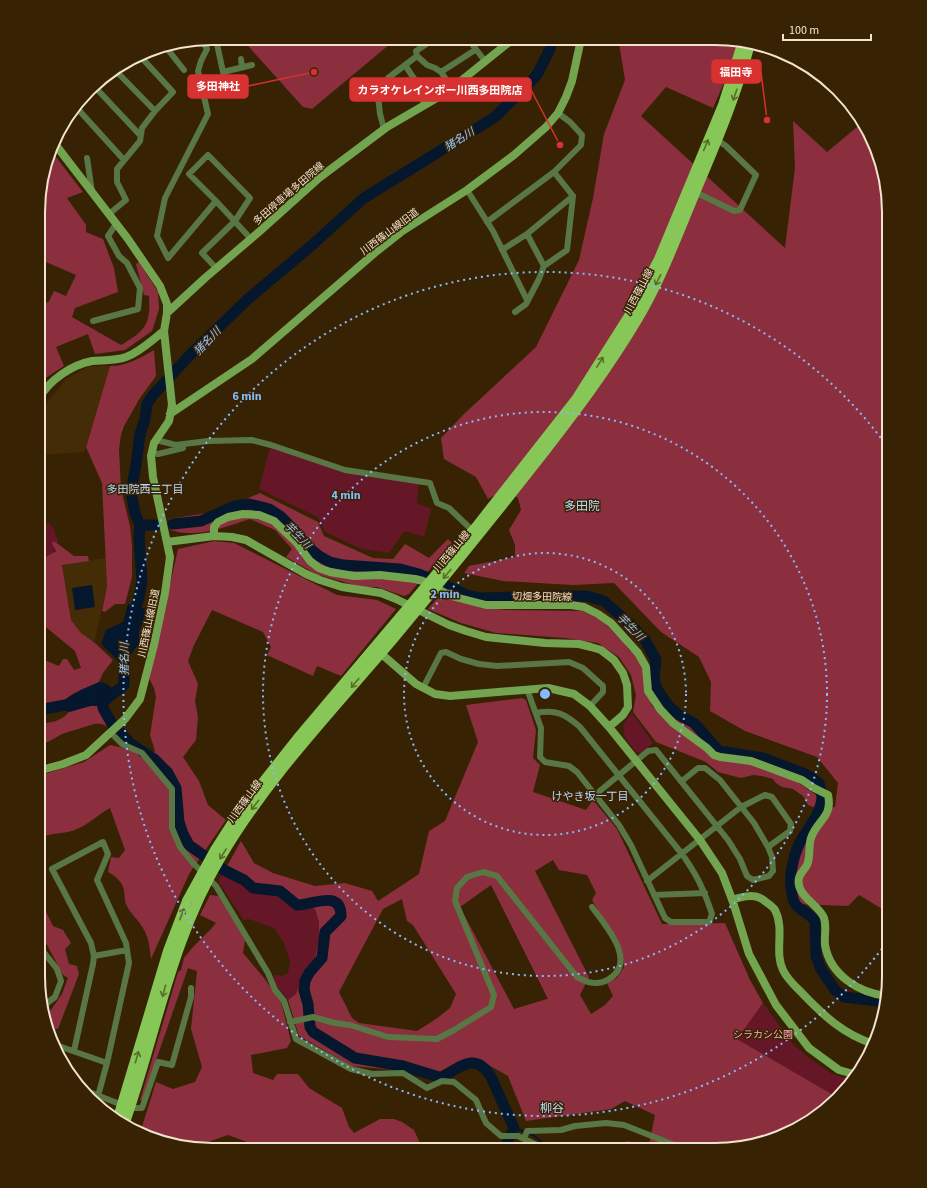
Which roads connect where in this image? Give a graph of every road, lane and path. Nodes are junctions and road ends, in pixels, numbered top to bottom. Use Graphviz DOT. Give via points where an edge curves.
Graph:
graph roads {
  1 [pos="205,45"];
  2 [pos="217,45"];
  3 [pos="426,45"];
  4 [pos="472,45"];
  5 [pos="505,45"];
  6 [pos="581,45"];
  7 [pos="741,47"];
  8 [pos="749,48"];
  9 [pos="475,50"];
  10 [pos="169,51"];
  11 [pos="416,56"];
  12 [pos="241,59"];
  13 [pos="143,60"];
  14 [pos="485,61"];
  15 [pos="252,65"];
  16 [pos="405,65"];
  17 [pos="242,67"];
  18 [pos="184,70"];
  19 [pos="223,72"];
  20 [pos="441,72"];
  21 [pos="118,73"];
  22 [pos="452,88"];
  23 [pos="98,90"];
  24 [pos="204,94"];
  25 [pos="424,106"];
  26 [pos="79,111"];
  27 [pos="155,111"];
  28 [pos="558,113"];
  29 [pos="384,128"];
  30 [pos="140,134"];
  31 [pos="717,140"];
  32 [pos="58,148"];
  33 [pos="87,158"];
  34 [pos="124,160"];
  35 [pos="554,172"];
  36 [pos="467,190"];
  37 [pos="92,192"];
  38 [pos="695,192"];
  39 [pos="573,196"];
  40 [pos="216,201"];
  41 [pos="109,214"];
  42 [pos="235,221"];
  43 [pos="487,222"];
  44 [pos="116,224"];
  45 [pos="527,234"];
  46 [pos="251,239"];
  47 [pos="502,250"];
  48 [pos="544,266"];
  49 [pos="216,268"];
  50 [pos="528,300"];
  51 [pos="515,312"];
  52 [pos="167,313"];
  53 [pos="93,321"];
  54 [pos="164,331"];
  55 [pos="45,390"];
  56 [pos="170,414"];
  57 [pos="156,440"];
  58 [pos="208,441"];
  59 [pos="152,453"];
  60 [pos="477,531"];
  61 [pos="214,536"];
  62 [pos="167,542"];
  63 [pos="378,651"];
  64 [pos="423,688"];
  65 [pos="527,689"];
  66 [pos="590,706"];
  67 [pos="536,713"];
  68 [pos="610,727"];
  69 [pos="114,729"];
  70 [pos="636,761"];
  71 [pos="45,769"];
  72 [pos="618,775"];
  73 [pos="682,781"];
  74 [pos="595,794"];
  75 [pos="740,807"];
  76 [pos="717,826"];
  77 [pos="700,840"];
  78 [pos="768,847"];
  79 [pos="682,854"];
  80 [pos="647,881"];
  81 [pos="705,893"];
  82 [pos="654,895"];
  83 [pos="732,900"];
  84 [pos="592,907"];
  85 [pos="127,950"];
  86 [pos="45,954"];
  87 [pos="94,956"];
  88 [pos="191,988"];
  89 [pos="881,995"];
  90 [pos="47,1003"];
  91 [pos="292,1021"];
  92 [pos="868,1042"];
  93 [pos="61,1047"];
  94 [pos="74,1051"];
  95 [pos="107,1063"];
  96 [pos="851,1073"];
  97 [pos="95,1094"];
  98 [pos="98,1096"];
  99 [pos="126,1107"];
  100 [pos="121,1116"];
  101 [pos="125,1118"];
  102 [pos="525,1135"];
  103 [pos="537,1143"];
  104 [pos="669,1143"];
  1 -- 24 [label="street" via="207,49 198,71"];
  2 -- 19 [label="street"];
  3 -- 11 [label="street" via="416,52"];
  4 -- 9 [label="street"];
  5 -- 14 [label="street, 多田停車場多田院線"];
  6 -- 28 [label="street, 川西篠山線旧道" via="572,81"];
  60 -- 7 [label="main road, 川西篠山線, one-way" via="577,398 629,316 659,259 720,112"];
  8 -- 31 [label="main road, 川西篠山線, one-way" via="740,81"];
  9 -- 14 [label="street"];
  9 -- 20 [label="street"];
  10 -- 18 [label="street"];
  11 -- 16 [label="street"];
  11 -- 20 [label="street"];
  12 -- 17 [label="street"];
  13 -- 27 [label="street" via="173,92"];
  14 -- 22 [label="street, 多田停車場多田院線"];
  15 -- 17 [label="street"];
  16 -- 25 [label="street" via="421,89"];
  16 -- 29 [label="street" via="388,78 387,86 377,87"];
  17 -- 19 [label="street"];
  19 -- 24 [label="street" via="226,88"];
  20 -- 22 [label="street"];
  21 -- 27 [label="street"];
  22 -- 25 [label="street, 多田停車場多田院線"];
  23 -- 30 [label="street"];
  24 -- 40 [label="street" via="208,114 165,198 158,236 168,258"];
  25 -- 29 [label="street, 多田停車場多田院線"];
  26 -- 34 [label="street"];
  27 -- 30 [label="street"];
  28 -- 35 [label="street" via="582,135 581,145"];
  28 -- 36 [label="street, 川西篠山線旧道" via="514,155"];
  29 -- 46 [label="street, 多田停車場多田院線" via="319,178"];
  30 -- 34 [label="street" via="140,141"];
  31 -- 38 [label="main road, 川西篠山線"];
  31 -- 38 [label="street" via="756,175 740,210 734,211"];
  32 -- 37 [label="street"];
  33 -- 37 [label="street"];
  34 -- 41 [label="street" via="117,169 117,182 126,200"];
  35 -- 39 [label="street"];
  35 -- 43 [label="street"];
  36 -- 43 [label="street"];
  36 -- 56 [label="street, 川西篠山線旧道" via="401,232 252,359"];
  37 -- 41 [label="street"];
  38 -- 60 [label="main road, 川西篠山線, one-way" via="661,275 637,320 569,422"];
  39 -- 45 [label="street"];
  39 -- 48 [label="street" via="567,250"];
  40 -- 42 [label="street"];
  40 -- 42 [label="street" via="189,174 208,155 250,198"];
  41 -- 44 [label="street"];
  42 -- 46 [label="street"];
  42 -- 49 [label="street" via="202,253"];
  43 -- 47 [label="street"];
  44 -- 52 [label="street" via="160,286 167,304"];
  44 -- 53 [label="street" via="108,236 140,288 138,309"];
  45 -- 47 [label="street"];
  45 -- 48 [label="street"];
  46 -- 49 [label="street, 多田停車場多田院線"];
  47 -- 50 [label="street"];
  48 -- 50 [label="street"];
  49 -- 52 [label="street, 多田停車場多田院線"];
  50 -- 51 [label="street"];
  52 -- 54 [label="street"];
  54 -- 55 [label="street" via="126,357 90,362 65,372"];
  54 -- 56 [label="street" via="172,405"];
  56 -- 57 [label="street"];
  57 -- 58 [label="street" via="176,445"];
  57 -- 59 [label="street"];
  58 -- 59 [label="street" via="158,454"];
  58 -- 60 [label="street" via="252,440 345,470 430,483 437,503 449,508"];
  59 -- 62 [label="street" via="152,477"];
  60 -- 63 [label="main road, 川西篠山線"];
  61 -- 62 [label="street"];
  61 -- 68 [label="street" via="246,540 320,580 342,587 380,593 449,625 486,637 578,644 601,650 614,660 627,685 628,707"];
  61 -- 89 [label="street, 切畑多田院線" via="214,527 228,517 243,514 259,515 274,522 296,542 310,561 330,572 354,576 380,575 415,579 451,596 486,605 572,605 584,607 598,614 611,623 638,653 646,667 648,690 673,723 714,755 751,761 802,780 828,795 827,814 811,838 809,860 799,877 799,883 807,899 824,918 825,945 833,965 851,984"];
  62 -- 69 [label="street, 川西篠山線旧道" via="170,557 165,593 140,699"];
  63 -- 64 [label="street"];
  63 -- 99 [label="main road, 川西篠山線" via="298,739 215,850 187,901"];
  64 -- 65 [label="street" via="435,694 450,696"];
  64 -- 66 [label="street" via="441,653 446,652 479,664 497,666 569,662 583,668 603,686 603,692"];
  65 -- 66 [label="street" via="557,689 574,694"];
  65 -- 67 [label="street"];
  66 -- 68 [label="street"];
  67 -- 72 [label="street" via="558,712 570,718"];
  67 -- 74 [label="street" via="541,728 540,757 545,762 568,766 577,772"];
  68 -- 70 [label="street"];
  69 -- 71 [label="street, 川西篠山線旧道" via="86,755"];
  69 -- 91 [label="street" via="122,744 142,753 172,789 172,828 180,847 216,886 268,972"];
  70 -- 72 [label="street"];
  70 -- 73 [label="street" via="648,751 656,750"];
  70 -- 77 [label="street"];
  72 -- 74 [label="street"];
  72 -- 79 [label="street"];
  73 -- 75 [label="street" via="698,768 705,768 720,780"];
  73 -- 76 [label="street"];
  74 -- 80 [label="street" via="631,845"];
  75 -- 76 [label="street"];
  75 -- 78 [label="street" via="754,823"];
  75 -- 78 [label="street" via="765,796 772,797 791,824 790,831"];
  76 -- 77 [label="street"];
  76 -- 78 [label="street" via="740,859 747,876 753,880 769,876 773,871"];
  77 -- 79 [label="street"];
  77 -- 83 [label="street" via="722,873"];
  79 -- 80 [label="street"];
  79 -- 81 [label="street" via="696,873"];
  80 -- 82 [label="street"];
  81 -- 82 [label="street"];
  81 -- 82 [label="street" via="712,914 709,922 672,922 664,918"];
  83 -- 92 [label="street" via="748,895 764,900 775,910 778,921 779,962 783,972 828,1018 844,1030"];
  83 -- 96 [label="street" via="749,954 776,1005 809,1048 839,1070"];
  84 -- 91 [label="street" via="618,945 621,962 617,974 606,981 590,984 577,977 497,876 483,872 466,877 457,888 455,902 494,995 491,1007 437,1039 388,1037 313,1017"];
  85 -- 87 [label="street"];
  85 -- 87 [label="street" via="97,880 108,854 102,842 52,868 91,943"];
  85 -- 95 [label="street" via="129,963"];
  86 -- 90 [label="street" via="57,969 61,981 55,997"];
  87 -- 94 [label="street"];
  88 -- 99 [label="street" via="191,997 172,1065 158,1062 142,1108"];
  91 -- 102 [label="street" via="296,1040 351,1069 372,1074 404,1074 427,1088 442,1081 454,1082 476,1100 486,1123 501,1136"];
  93 -- 94 [label="street"];
  94 -- 95 [label="street"];
  95 -- 98 [label="street"];
  97 -- 98 [label="street"];
  98 -- 99 [label="street"];
  99 -- 100 [label="main road, 川西篠山線"];
  99 -- 101 [label="main road, 川西篠山線"];
  102 -- 103 [label="street"];
  102 -- 104 [label="street" via="606,1123 624,1125"];
}
